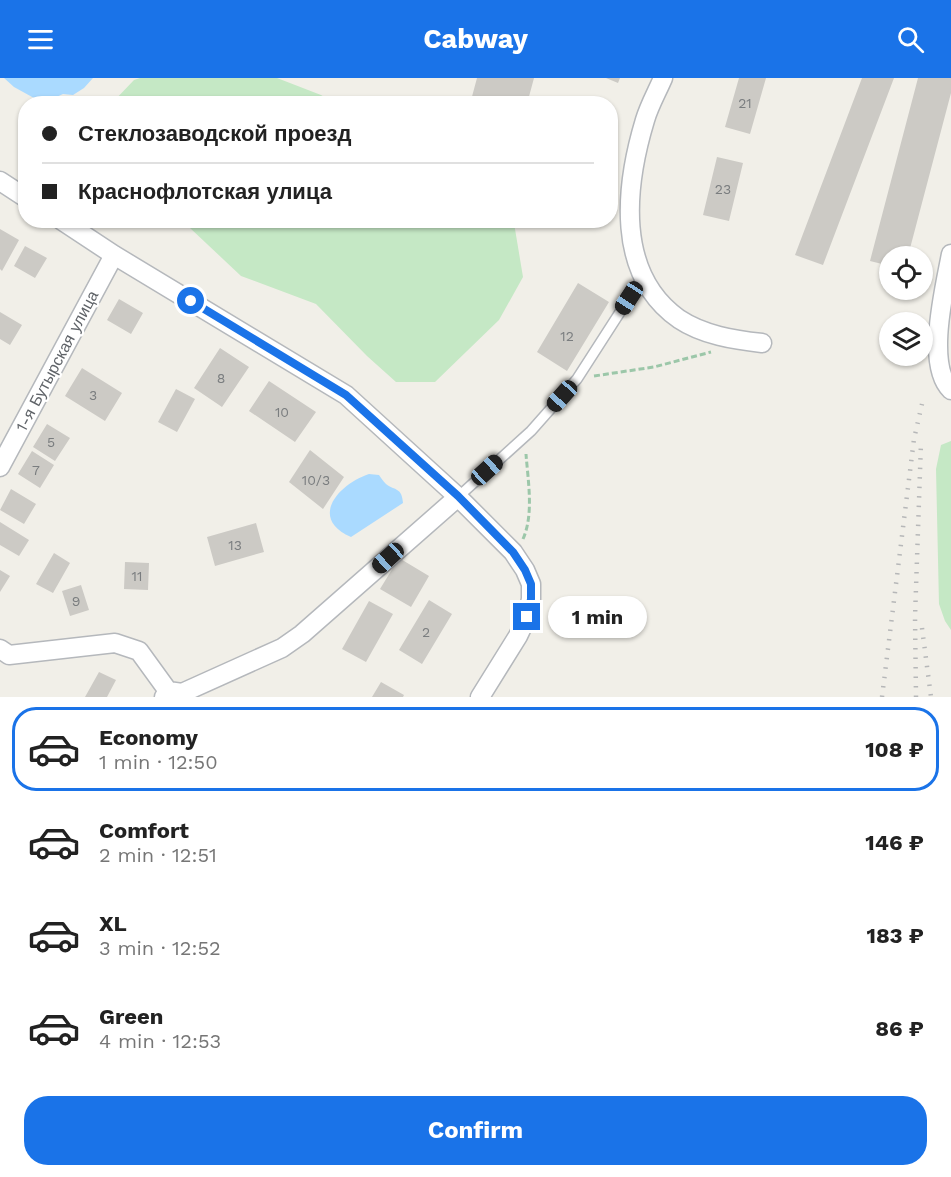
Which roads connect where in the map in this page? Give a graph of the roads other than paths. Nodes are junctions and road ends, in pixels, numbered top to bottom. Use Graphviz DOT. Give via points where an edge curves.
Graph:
graph roads {
  1 [pos="663,78"];
  2 [pos="0,181"];
  3 [pos="18,193"];
  4 [pos="73,228"];
  5 [pos="951,254"];
  6 [pos="114,255"];
  7 [pos="642,278"];
  8 [pos="762,343"];
  9 [pos="951,390"];
  10 [pos="0,467"];
  11 [pos="458,496"];
  12 [pos="0,649"];
  13 [pos="166,694"];
  14 [pos="480,697"];
  1 -- 7 [label="street" via="645,118 634,162 631,240"];
  2 -- 3 [label="street"];
  4 -- 6 [label="street"];
  5 -- 9 [label="street" via="938,325 939,366 944,384"];
  6 -- 10 [label="street, 1-я Бутырская улица"];
  6 -- 11 [label="street" via="346,395"];
  7 -- 8 [label="street" via="656,298 679,319 711,334"];
  7 -- 11 [label="lane" via="577,378 531,431"];
  11 -- 13 [label="street" via="282,648 182,693"];
  11 -- 14 [label="street" via="513,552 531,584 527,617"];
  12 -- 13 [label="street" via="9,655 116,643 139,651"];
}
